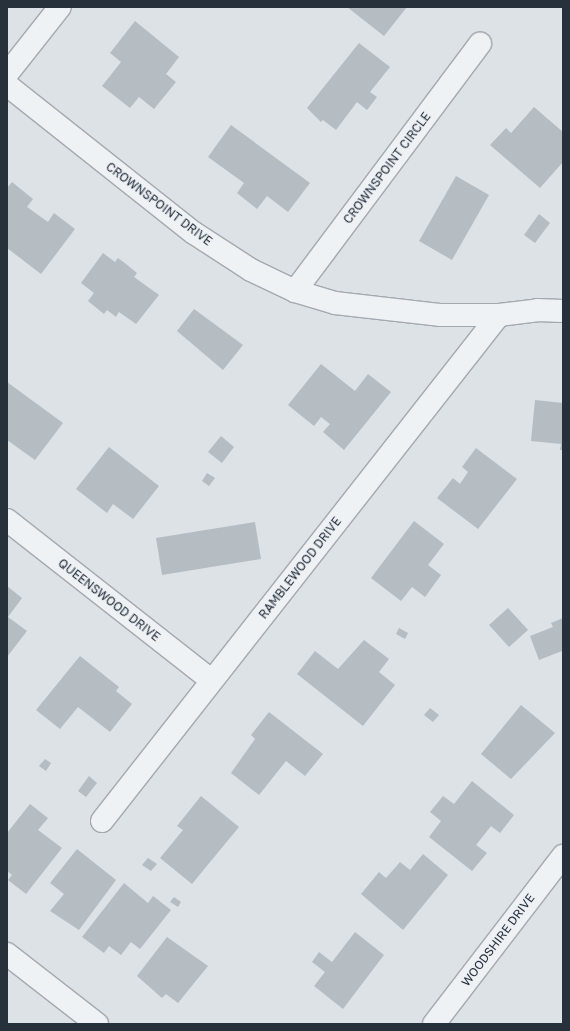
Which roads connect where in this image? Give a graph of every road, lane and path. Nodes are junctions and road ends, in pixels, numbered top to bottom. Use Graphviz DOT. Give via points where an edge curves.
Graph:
graph roads {
  1 [pos="60,7"];
  2 [pos="480,44"];
  3 [pos="7,74"];
  4 [pos="7,85"];
  5 [pos="295,291"];
  6 [pos="563,311"];
  7 [pos="499,315"];
  8 [pos="7,520"];
  9 [pos="211,680"];
  10 [pos="102,821"];
  11 [pos="563,856"];
  12 [pos="7,954"];
  13 [pos="97,1024"];
  14 [pos="434,1024"];
  1 -- 3 [label="street"];
  2 -- 5 [label="street, CROWNSPOINT CIRCLE"];
  4 -- 5 [label="street, CROWNSPOINT DRIVE" via="194,233 252,270"];
  5 -- 7 [label="street, CROWNSPOINT DRIVE" via="335,304 374,309 441,315"];
  6 -- 7 [label="street, CROWNSPOINT DRIVE" via="537,310"];
  7 -- 9 [label="street, RAMBLEWOOD DRIVE"];
  8 -- 9 [label="street, QUEENSWOOD DRIVE"];
  9 -- 10 [label="street, RAMBLEWOOD DRIVE"];
  11 -- 14 [label="street, WOODSHIRE DRIVE"];
  12 -- 13 [label="street"];
}
